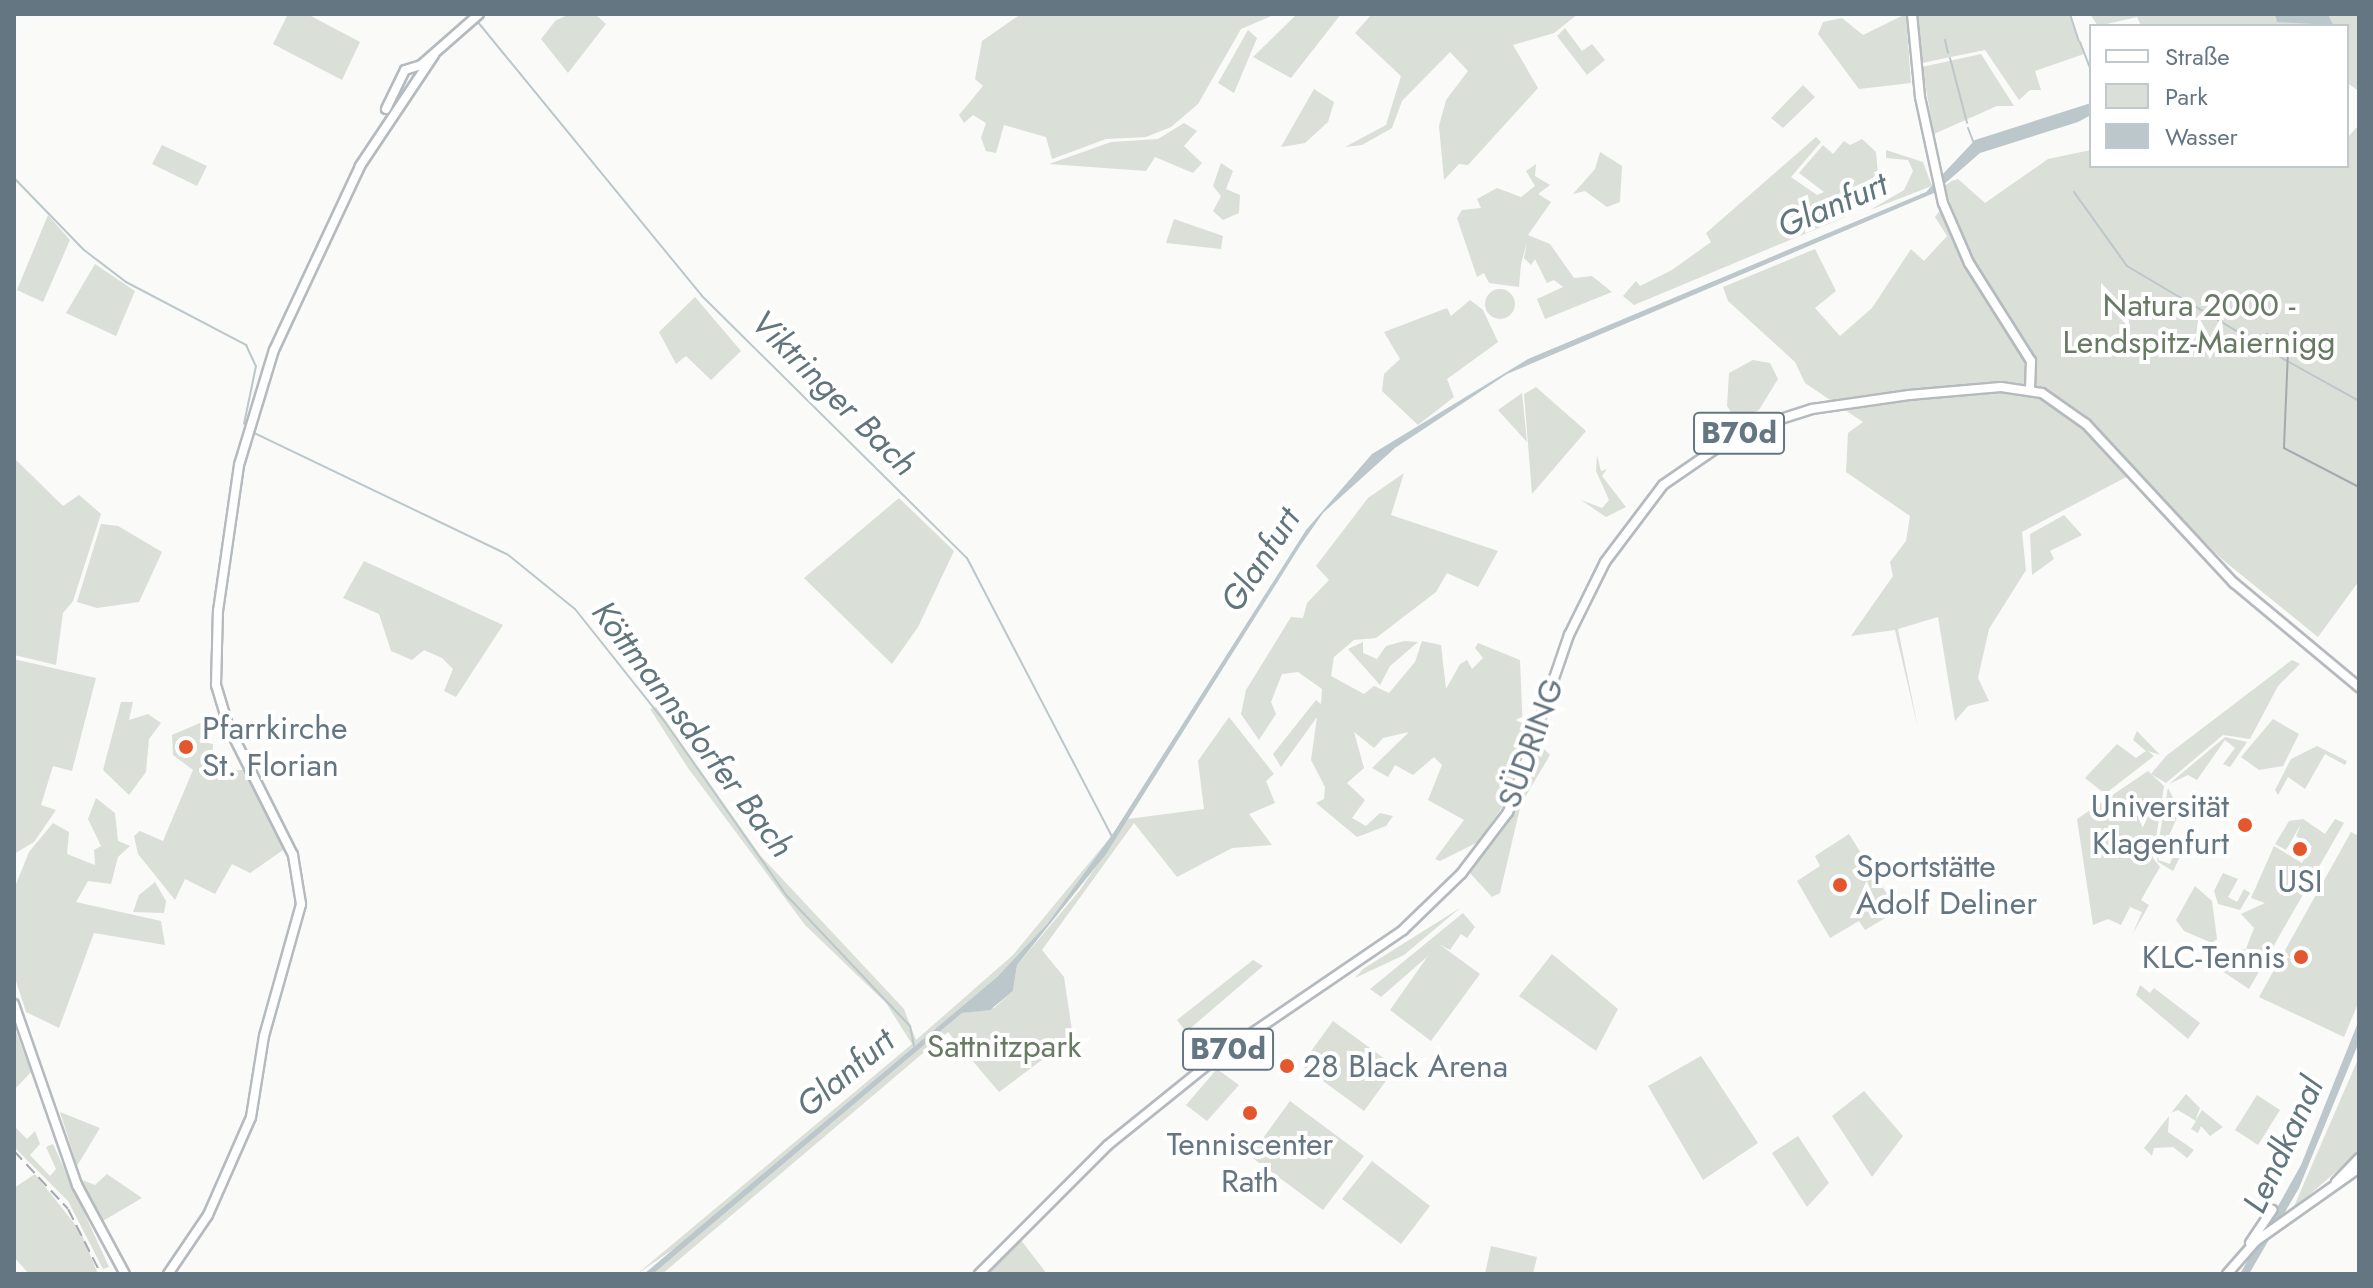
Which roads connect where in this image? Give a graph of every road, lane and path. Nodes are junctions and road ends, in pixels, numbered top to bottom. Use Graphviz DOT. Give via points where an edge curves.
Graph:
graph roads {
  1 [pos="479,14"];
  2 [pos="1912,14"];
  3 [pos="434,55"];
  4 [pos="414,68"];
  5 [pos="420,76"];
  6 [pos="408,82"];
  7 [pos="2030,389"];
  8 [pos="2359,687"];
  9 [pos="14,1004"];
  10 [pos="2359,1158"];
  11 [pos="2359,1168"];
  12 [pos="2336,1182"];
  13 [pos="2268,1232"];
  14 [pos="2241,1255"];
  15 [pos="125,1274"];
  16 [pos="168,1274"];
  17 [pos="979,1274"];
  18 [pos="2227,1274"];
  1 -- 3 [label="main road"];
  2 -- 7 [label="main road" via="1941,192 1969,263 2031,361"];
  3 -- 4 [label="main road"];
  3 -- 5 [label="main road"];
  4 -- 5 [label="main road"];
  4 -- 6 [label="main road" via="405,70"];
  5 -- 6 [label="main road"];
  6 -- 16 [label="main road" via="367,150 274,350 246,435 225,546 215,662 224,716 293,855 301,904 264,1036 251,1117 208,1215"];
  7 -- 8 [label="main road, B70d" via="2072,410 2199,550"];
  7 -- 17 [label="main road, SÜDRING / B70d" via="1981,387 1812,409 1740,432 1681,469 1631,522 1584,599 1536,739 1498,829 1434,903 1174,1091 1053,1195"];
  9 -- 15 [label="main road" via="77,1185"];
  10 -- 12 [label="main road"];
  11 -- 12 [label="main road"];
  12 -- 13 [label="main road"];
  13 -- 14 [label="main road"];
  13 -- 14 [label="main road" via="2272,1210"];
  14 -- 18 [label="main road"];
}
